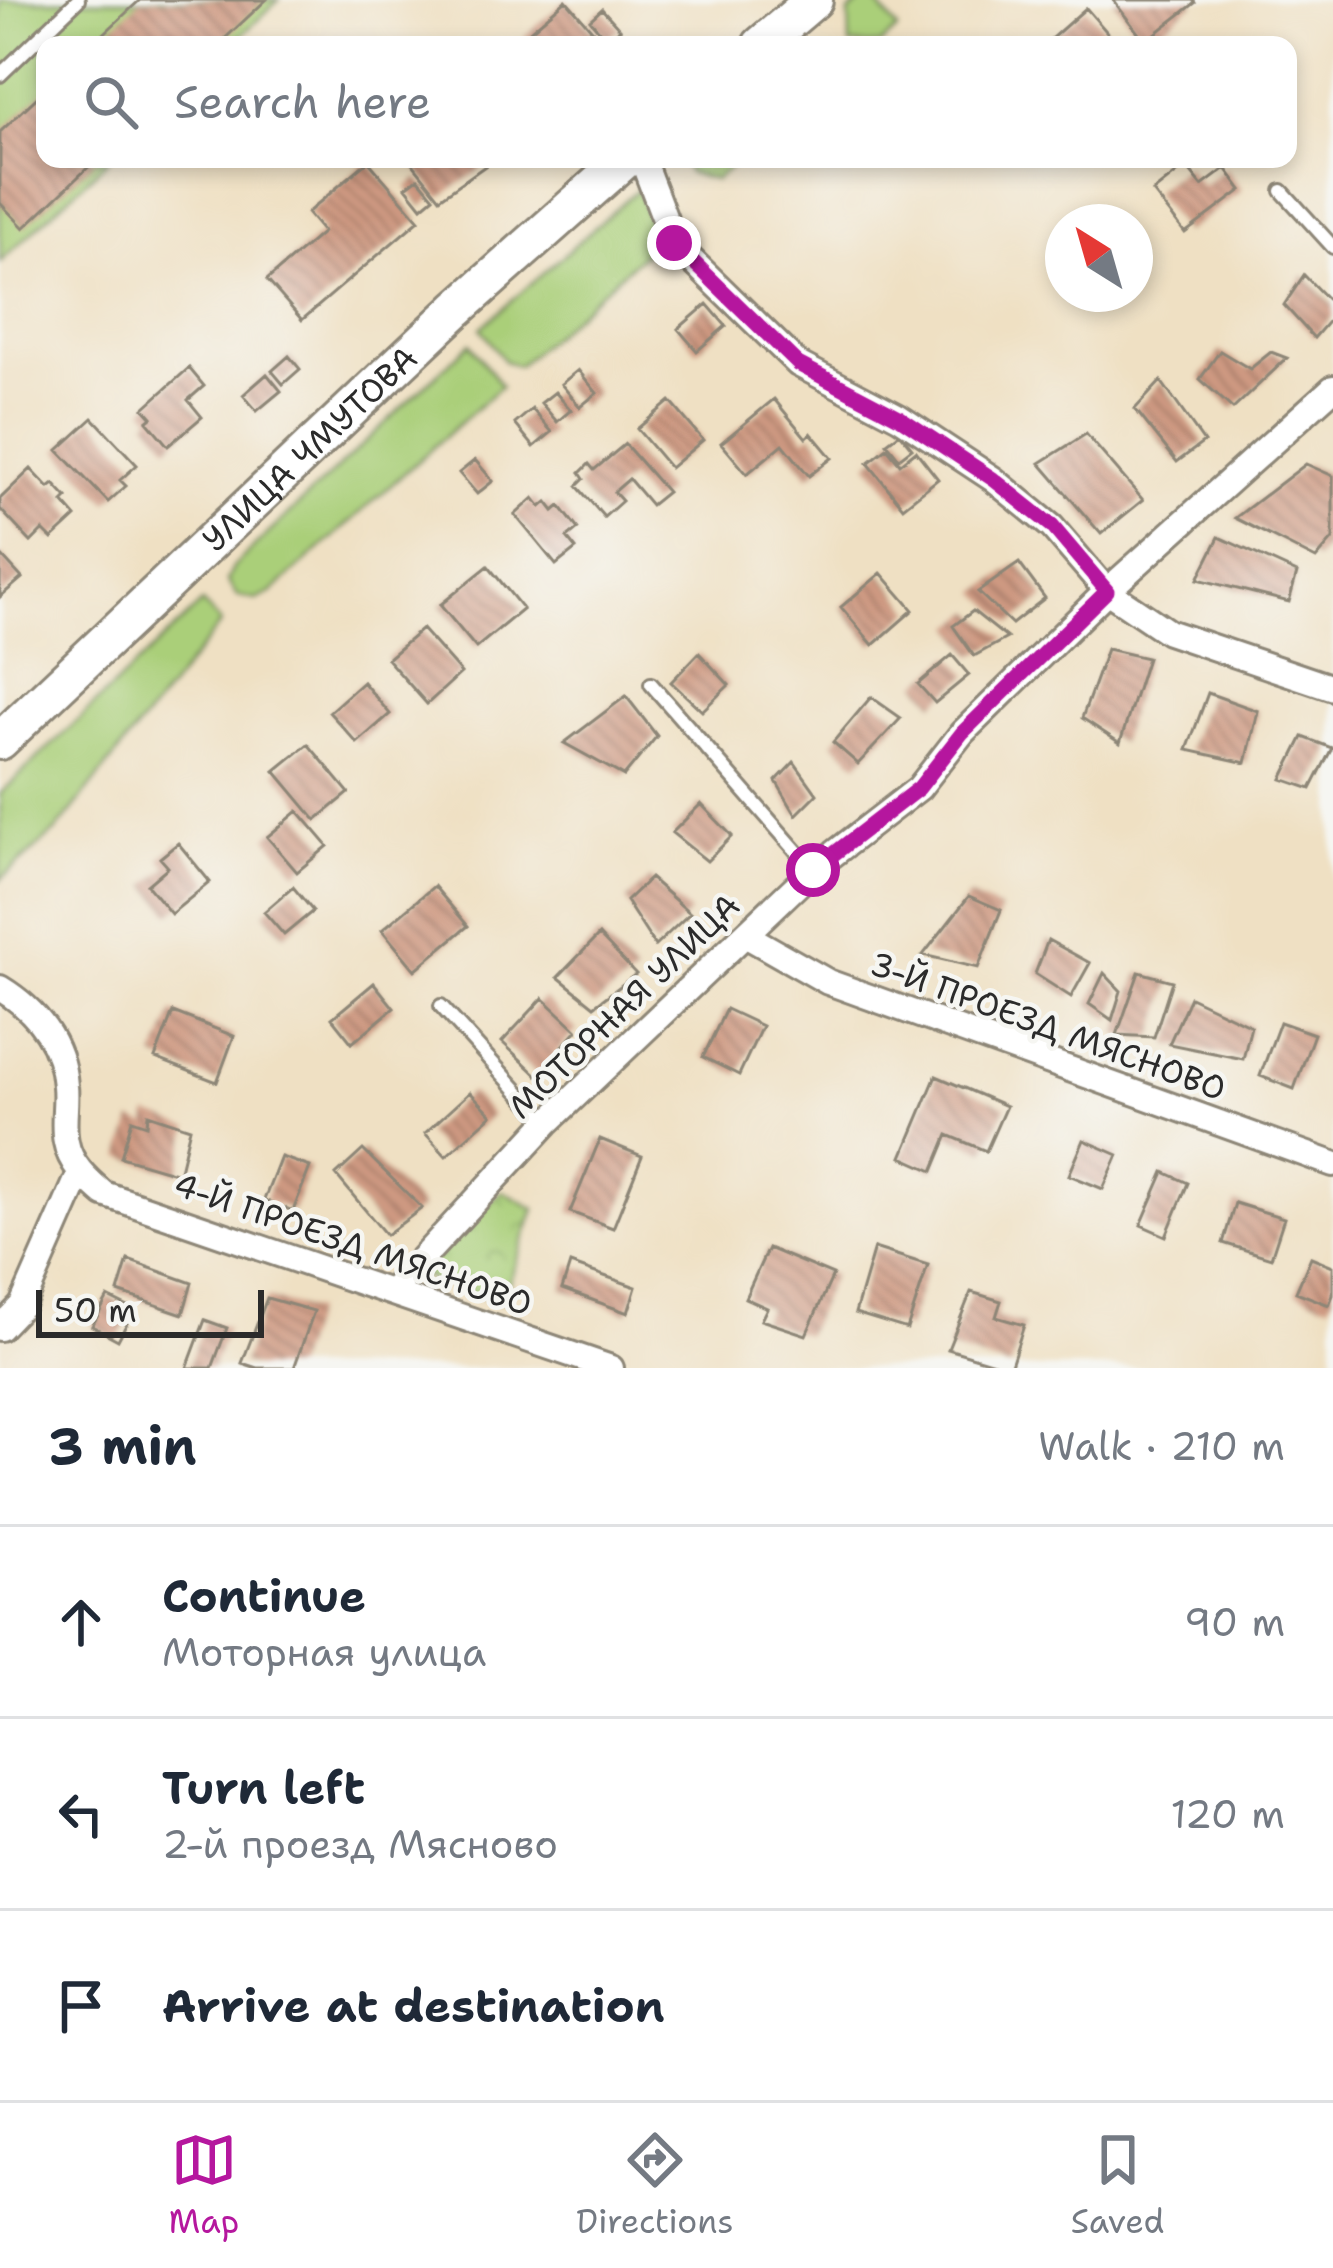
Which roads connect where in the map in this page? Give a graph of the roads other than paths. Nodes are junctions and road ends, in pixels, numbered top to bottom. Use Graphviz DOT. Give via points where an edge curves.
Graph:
graph roads {
  1 [pos="78,0"];
  2 [pos="814,0"];
  3 [pos="41,36"];
  4 [pos="771,36"];
  5 [pos="36,40"];
  6 [pos="0,75"];
  7 [pos="616,168"];
  8 [pos="645,168"];
  9 [pos="1282,191"];
  10 [pos="1333,247"];
  11 [pos="1333,388"];
  12 [pos="1107,591"];
  13 [pos="651,684"];
  14 [pos="1333,688"];
  15 [pos="0,741"];
  16 [pos="813,870"];
  17 [pos="747,936"];
  18 [pos="0,988"];
  19 [pos="441,1006"];
  20 [pos="547,1123"];
  21 [pos="1333,1164"];
  22 [pos="80,1173"];
  23 [pos="392,1291"];
  24 [pos="0,1328"];
  25 [pos="611,1368"];
  1 -- 3 [label="lane"];
  2 -- 4 [label="main road"];
  5 -- 6 [label="lane"];
  7 -- 15 [label="main road, УЛИЦА ЧМУТОВА"];
  8 -- 12 [label="street" via="674,243 798,364 993,479 1052,526"];
  9 -- 10 [label="lane"];
  11 -- 12 [label="street, МОТОРНАЯ УЛИЦА"];
  12 -- 14 [label="street" via="1168,632"];
  12 -- 16 [label="street, МОТОРНАЯ УЛИЦА" via="962,733 919,788"];
  13 -- 16 [label="lane"];
  16 -- 17 [label="street, МОТОРНАЯ УЛИЦА"];
  17 -- 20 [label="street, МОТОРНАЯ УЛИЦА"];
  17 -- 21 [label="street, 3-Й ПРОЕЗД МЯСНОВО" via="829,982"];
  18 -- 22 [label="street" via="55,1041 66,1145"];
  19 -- 20 [label="lane"];
  20 -- 23 [label="street, МОТОРНАЯ УЛИЦА"];
  22 -- 23 [label="street, 4-Й ПРОЕЗД МЯСНОВО" via="104,1194"];
  22 -- 24 [label="street" via="22,1305"];
  23 -- 25 [label="street, 4-Й ПРОЕЗД МЯСНОВО"];
}
